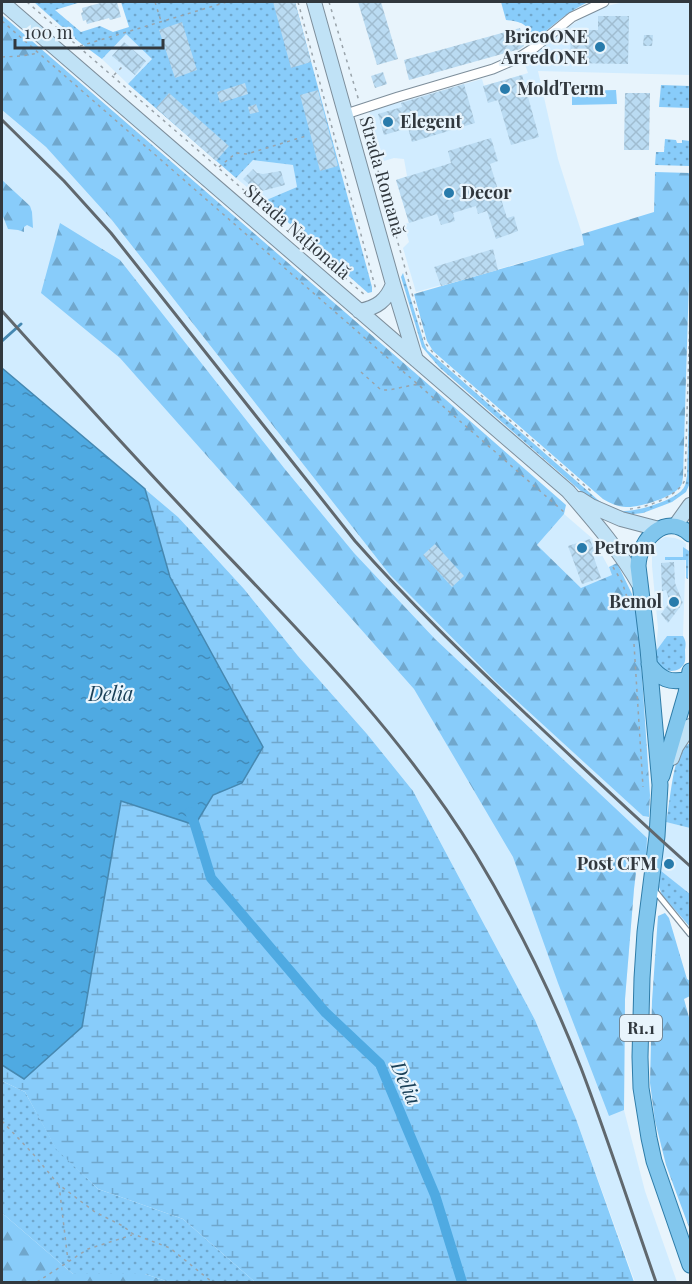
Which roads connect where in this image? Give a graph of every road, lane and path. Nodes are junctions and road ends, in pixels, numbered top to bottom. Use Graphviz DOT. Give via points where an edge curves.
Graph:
graph roads {
  1 [pos="2,2"];
  2 [pos="27,2"];
  3 [pos="155,2"];
  4 [pos="227,2"];
  5 [pos="298,2"];
  6 [pos="314,2"];
  7 [pos="329,2"];
  8 [pos="603,2"];
  9 [pos="2,21"];
  10 [pos="161,21"];
  11 [pos="79,47"];
  12 [pos="39,53"];
  13 [pos="2,57"];
  14 [pos="124,65"];
  15 [pos="113,76"];
  16 [pos="361,109"];
  17 [pos="346,114"];
  18 [pos="306,136"];
  19 [pos="219,168"];
  20 [pos="393,284"];
  21 [pos="376,292"];
  22 [pos="368,297"];
  23 [pos="359,311"];
  24 [pos="690,315"];
  25 [pos="416,360"];
  26 [pos="361,372"];
  27 [pos="418,384"];
  28 [pos="568,491"];
  29 [pos="592,492"];
  30 [pos="690,505"];
  31 [pos="627,509"];
  32 [pos="564,512"];
  33 [pos="667,528"];
  34 [pos="690,534"];
  35 [pos="612,565"];
  36 [pos="642,589"];
  37 [pos="629,604"];
  38 [pos="633,639"];
  39 [pos="649,664"];
  40 [pos="690,676"];
  41 [pos="690,726"];
  42 [pos="660,785"];
  43 [pos="643,787"];
  44 [pos="651,886"];
  45 [pos="690,934"];
  46 [pos="2,1121"];
  47 [pos="58,1184"];
  48 [pos="133,1234"];
  49 [pos="68,1262"];
  50 [pos="690,1265"];
  51 [pos="37,1282"];
  52 [pos="212,1282"];
  1 -- 23 [label="main road, Strada Națională"];
  2 -- 11 [label="path"];
  3 -- 10 [label="path"];
  4 -- 10 [label="path"];
  5 -- 21 [label="path"];
  6 -- 17 [label="main road, Strada Romană"];
  7 -- 16 [label="path"];
  8 -- 16 [label="street" via="572,17 534,48 494,69"];
  9 -- 12 [label="path"];
  10 -- 11 [label="path"];
  11 -- 15 [label="path"];
  12 -- 13 [label="path"];
  12 -- 27 [label="path"];
  14 -- 15 [label="path"];
  15 -- 19 [label="path"];
  16 -- 17 [label="street"];
  16 -- 29 [label="path" via="426,344"];
  17 -- 20 [label="main road, Strada Romană"];
  18 -- 19 [label="path" via="247,154 237,153"];
  19 -- 22 [label="path"];
  20 -- 23 [label="main road" via="377,306"];
  20 -- 25 [label="main road, Strada Romană"];
  23 -- 25 [label="main road, Strada Națională"];
  24 -- 31 [label="path" via="685,480 680,489 665,498"];
  25 -- 28 [label="main road, Strada Națională"];
  26 -- 27 [label="path" via="381,390"];
  27 -- 32 [label="path"];
  28 -- 33 [label="main road, Strada Națională" via="621,519"];
  28 -- 36 [label="main road, Strada Națională"];
  30 -- 33 [label="main road"];
  33 -- 34 [label="main road, Strada Națională"];
  33 -- 36 [label="main road, Strada Națională" via="650,535 638,558"];
  35 -- 37 [label="path"];
  36 -- 39 [label="main road, Strada Națională"];
  38 -- 43 [label="path"];
  39 -- 40 [label="main road, Strada Națională" via="665,680 677,682"];
  39 -- 42 [label="main road, Strada Națională"];
  40 -- 42 [label="main road, Strada Națională"];
  41 -- 42 [label="main road"];
  42 -- 44 [label="main road, Strada Națională / R1.1"];
  44 -- 45 [label="lane"];
  44 -- 50 [label="main road, Strada Națională / R1.1" via="642,978 641,1088 654,1161"];
  46 -- 47 [label="path"];
  47 -- 48 [label="path"];
  47 -- 49 [label="path"];
  48 -- 49 [label="path" via="88,1249"];
  48 -- 52 [label="path" via="170,1248"];
  49 -- 51 [label="path"];
}
